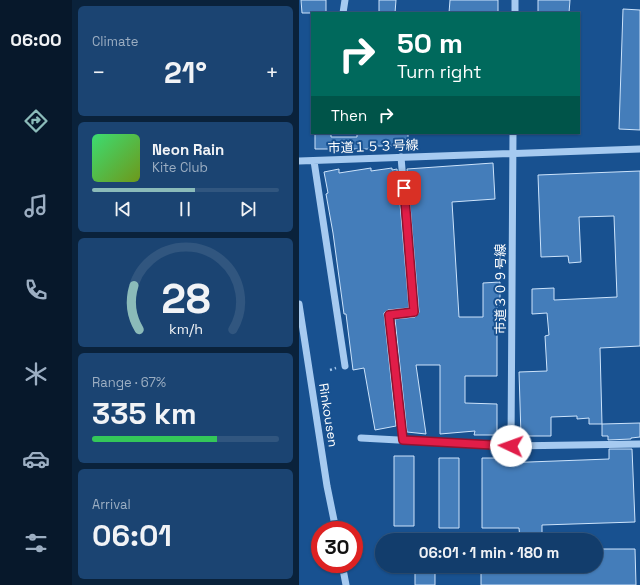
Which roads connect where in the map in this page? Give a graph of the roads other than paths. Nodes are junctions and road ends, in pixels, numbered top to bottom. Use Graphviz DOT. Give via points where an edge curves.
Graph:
graph roads {
  1 [pos="345,0"];
  2 [pos="515,0"];
  3 [pos="343,12"];
  4 [pos="515,12"];
  5 [pos="513,134"];
  6 [pos="640,148"];
  7 [pos="513,152"];
  8 [pos="401,157"];
  9 [pos="299,161"];
  10 [pos="314,161"];
  11 [pos="299,304"];
  12 [pos="345,366"];
  13 [pos="361,438"];
  14 [pos="403,440"];
  15 [pos="640,444"];
  16 [pos="511,446"];
  17 [pos="334,521"];
  18 [pos="344,573"];
  19 [pos="346,585"];
  1 -- 3 [label="street"];
  2 -- 4 [label="street"];
  5 -- 7 [label="street, 市道３０９号線"];
  6 -- 7 [label="street, 市道１５３号線"];
  7 -- 8 [label="street, 市道１５３号線"];
  7 -- 16 [label="street, 市道３０９号線"];
  8 -- 10 [label="street, 市道１５３号線"];
  8 -- 14 [label="street" via="414,312 389,315"];
  9 -- 10 [label="street, 市道１５３号線"];
  10 -- 12 [label="street"];
  11 -- 17 [label="street, Rinkousen"];
  13 -- 14 [label="street"];
  14 -- 16 [label="street"];
  15 -- 16 [label="street"];
  18 -- 19 [label="street"];
}
